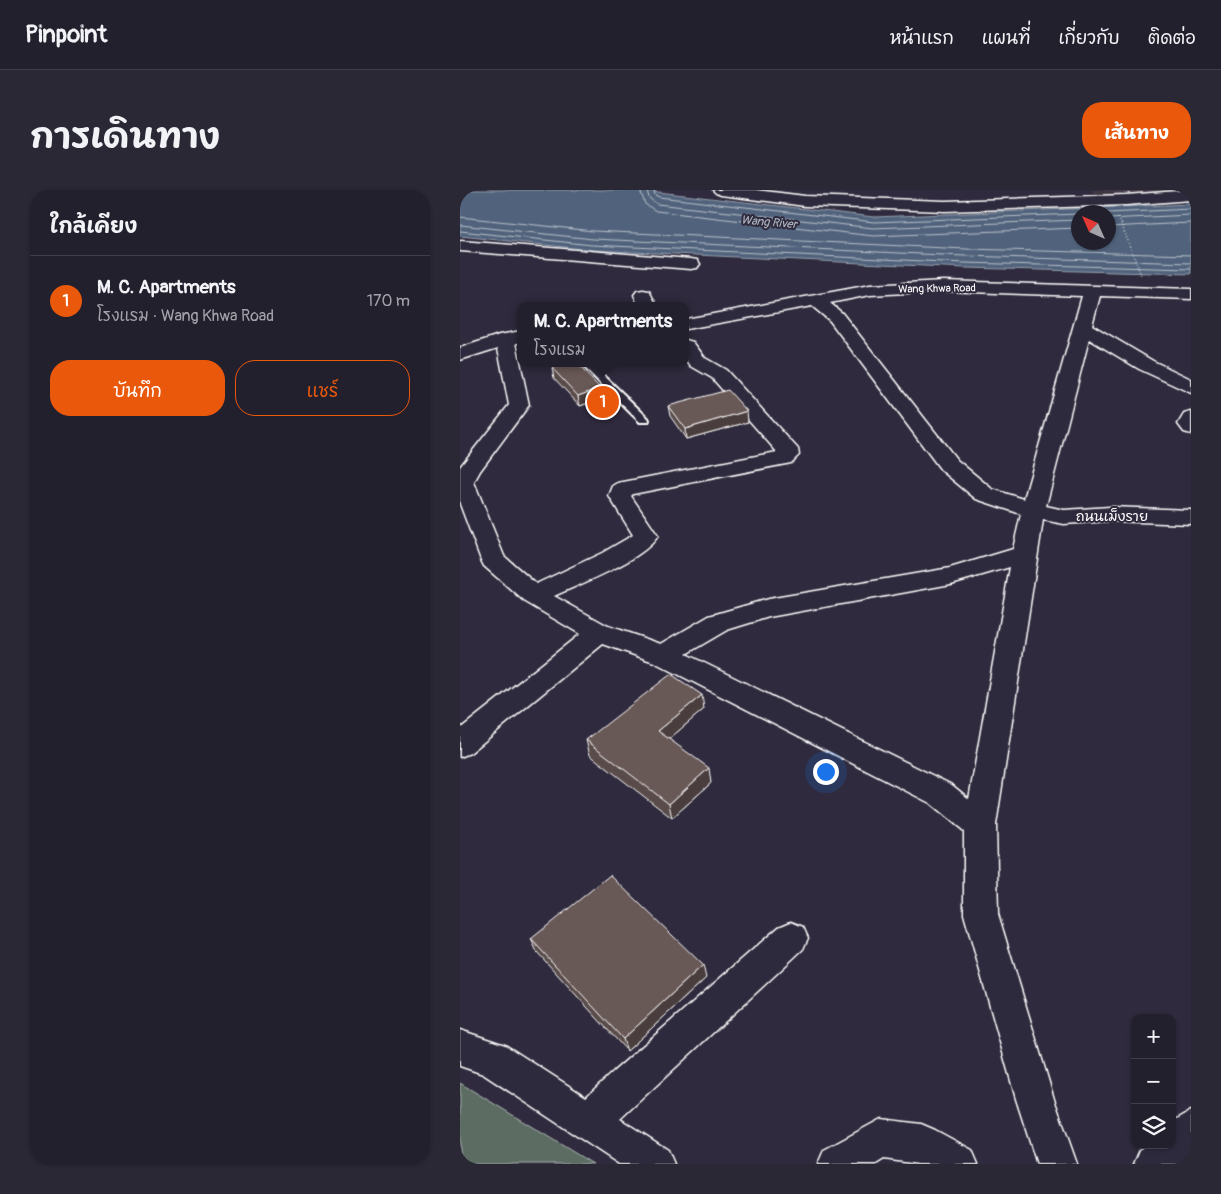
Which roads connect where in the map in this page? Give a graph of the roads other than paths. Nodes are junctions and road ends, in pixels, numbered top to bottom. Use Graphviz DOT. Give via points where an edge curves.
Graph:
graph roads {
  1 [pos="721,190"];
  2 [pos="1191,194"];
  3 [pos="1102,197"];
  4 [pos="460,246"];
  5 [pos="691,264"];
  6 [pos="1092,292"];
  7 [pos="1191,294"];
  8 [pos="815,299"];
  9 [pos="689,323"];
  10 [pos="1083,327"];
  11 [pos="513,338"];
  12 [pos="689,350"];
  13 [pos="460,354"];
  14 [pos="589,367"];
  15 [pos="1191,386"];
  16 [pos="1191,418"];
  17 [pos="644,420"];
  18 [pos="1191,428"];
  19 [pos="1033,510"];
  20 [pos="1191,518"];
  21 [pos="1024,554"];
  22 [pos="533,594"];
  23 [pos="599,633"];
  24 [pos="664,655"];
  25 [pos="460,745"];
  26 [pos="980,825"];
  27 [pos="791,938"];
  28 [pos="460,1048"];
  29 [pos="589,1122"];
  30 [pos="1191,1131"];
  31 [pos="654,1164"];
  32 [pos="838,1164"];
  33 [pos="958,1164"];
  34 [pos="1057,1164"];
  35 [pos="1154,1164"];
  1 -- 3 [label="street" via="805,201 945,206"];
  2 -- 3 [label="street"];
  4 -- 5 [label="street"];
  6 -- 7 [label="street, Wang Khwa Road"];
  6 -- 8 [label="street, Wang Khwa Road" via="943,286 870,290"];
  6 -- 10 [label="street"];
  8 -- 9 [label="street, Wang Khwa Road"];
  8 -- 19 [label="street, ถนนเม็งราย" via="836,317 950,465 984,494"];
  10 -- 15 [label="street" via="1146,365"];
  10 -- 19 [label="street"];
  11 -- 13 [label="street"];
  11 -- 22 [label="street" via="519,405 469,470 464,482 493,560"];
  12 -- 22 [label="street" via="698,362 719,374 787,449 788,455 626,488 620,496 646,536 615,556"];
  14 -- 17 [label="lane"];
  16 -- 18 [label="street"];
  19 -- 20 [label="street, ถนนเม็งราย" via="1064,517 1110,514"];
  19 -- 21 [label="street"];
  21 -- 24 [label="street" via="952,576 768,608 718,623"];
  21 -- 26 [label="street"];
  22 -- 23 [label="street"];
  23 -- 24 [label="street"];
  23 -- 25 [label="street"];
  24 -- 26 [label="street" via="941,794"];
  26 -- 34 [label="street" via="981,914 1034,1099"];
  27 -- 29 [label="street" via="627,1084"];
  28 -- 29 [label="street" via="492,1058"];
  29 -- 31 [label="street"];
  30 -- 35 [label="street"];
  32 -- 33 [label="street" via="881,1139 921,1144"];
}
